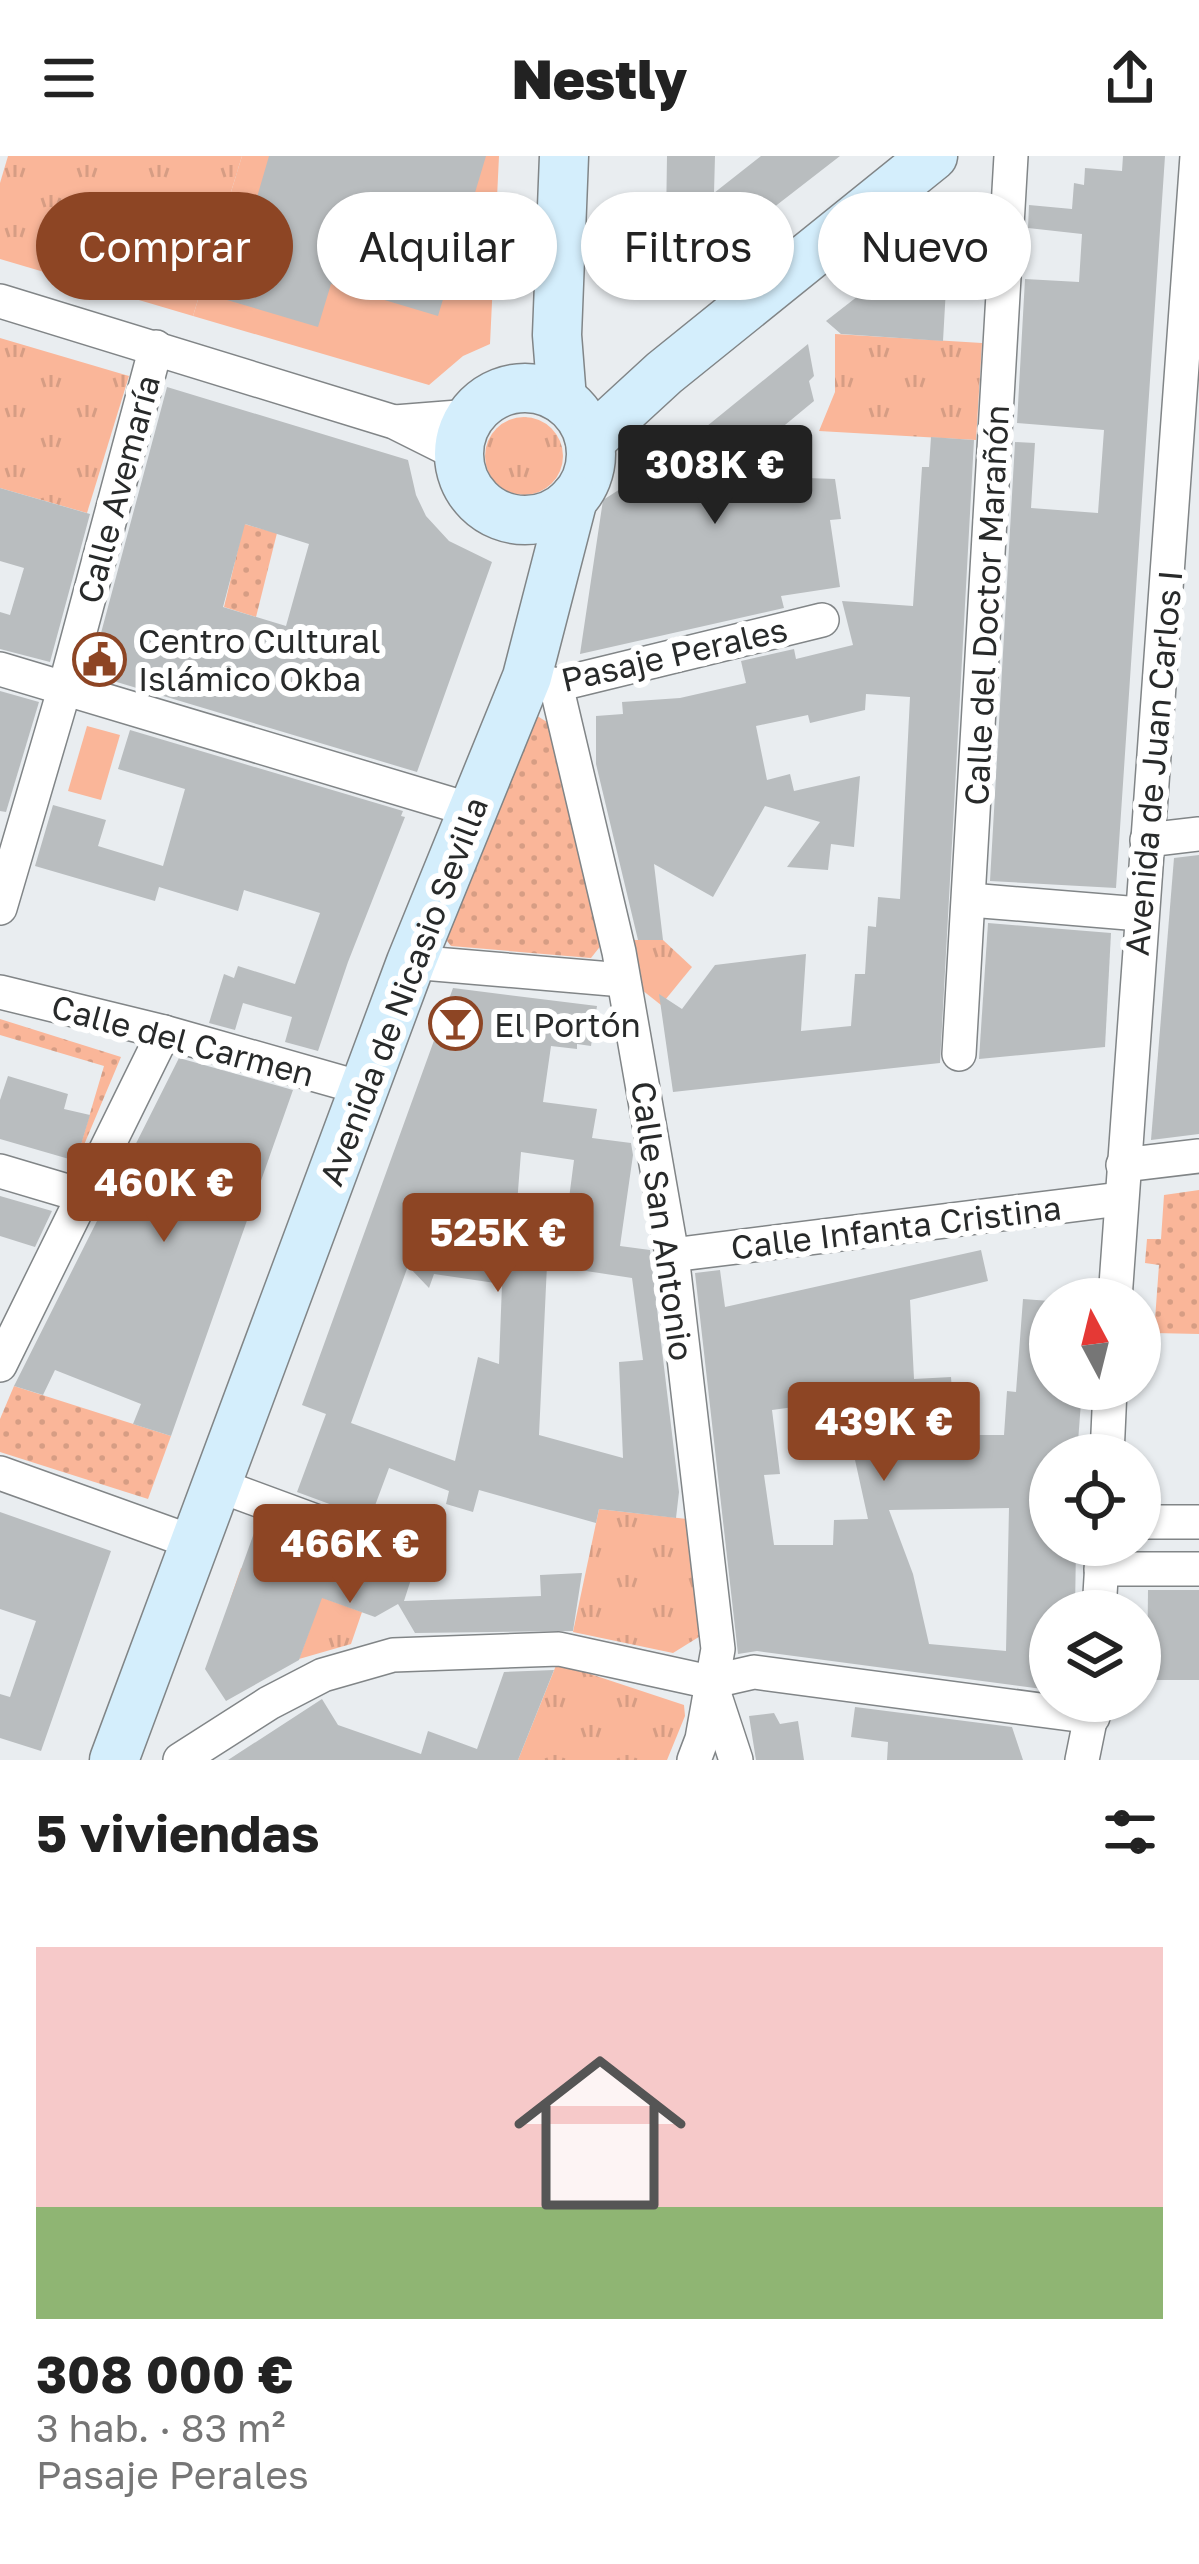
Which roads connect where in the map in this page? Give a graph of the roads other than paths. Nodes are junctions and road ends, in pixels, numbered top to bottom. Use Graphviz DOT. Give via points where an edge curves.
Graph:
graph roads {
  1 [pos="564,156"];
  2 [pos="933,156"];
  3 [pos="1012,156"];
  4 [pos="1197,177"];
  5 [pos="0,301"];
  6 [pos="156,346"];
  7 [pos="1190,375"];
  8 [pos="562,409"];
  9 [pos="464,435"];
  10 [pos="573,499"];
  11 [pos="507,518"];
  12 [pos="1183,584"];
  13 [pos="822,620"];
  14 [pos="541,627"];
  15 [pos="0,669"];
  16 [pos="541,681"];
  17 [pos="64,687"];
  18 [pos="471,810"];
  19 [pos="1199,835"];
  20 [pos="1148,841"];
  21 [pos="970,900"];
  22 [pos="0,908"];
  23 [pos="1140,914"];
  24 [pos="411,962"];
  25 [pos="622,980"];
  26 [pos="0,992"];
  27 [pos="164,1032"];
  28 [pos="959,1054"];
  29 [pos="365,1089"];
  30 [pos="1199,1156"];
  31 [pos="1123,1165"];
  32 [pos="0,1171"];
  33 [pos="84,1196"];
  34 [pos="1120,1199"];
  35 [pos="672,1255"];
  36 [pos="1116,1278"];
  37 [pos="0,1365"];
  38 [pos="0,1473"];
  39 [pos="214,1484"];
  40 [pos="1161,1522"];
  41 [pos="1199,1522"];
  42 [pos="192,1542"];
  43 [pos="383,1546"];
  44 [pos="1161,1564"];
  45 [pos="1199,1569"];
  46 [pos="710,1682"];
  47 [pos="1029,1702"];
  48 [pos="1091,1722"];
  49 [pos="114,1760"];
  50 [pos="180,1760"];
  51 [pos="694,1760"];
  52 [pos="736,1760"];
  53 [pos="1082,1760"];
  1 -- 8 [label="main road"];
  2 -- 8 [label="main road" via="664,374"];
  3 -- 21 [label="street, Calle del Doctor Marañón"];
  4 -- 7 [label="street, Avenida de Juan Carlos I"];
  5 -- 6 [label="street"];
  6 -- 9 [label="street" via="394,422"];
  6 -- 17 [label="street, Calle Avemaría"];
  7 -- 12 [label="street, Avenida de Juan Carlos I"];
  8 -- 9 [label="main road" via="485,401"];
  8 -- 10 [label="main road" via="589,472"];
  9 -- 11 [label="main road" via="462,475 472,494"];
  10 -- 11 [label="main road" via="543,518"];
  10 -- 14 [label="main road, Avenida de Nicasio Sevilla"];
  11 -- 14 [label="main road, Avenida de Nicasio Sevilla" via="528,556"];
  12 -- 20 [label="street, Avenida de Juan Carlos I"];
  13 -- 16 [label="street, Pasaje Perales"];
  14 -- 16 [label="main road, Avenida de Nicasio Sevilla"];
  15 -- 17 [label="street"];
  16 -- 18 [label="main road, Avenida de Nicasio Sevilla"];
  16 -- 25 [label="street, Calle San Antonio"];
  17 -- 18 [label="street"];
  17 -- 22 [label="street, Calle Avemaría"];
  18 -- 24 [label="main road, Avenida de Nicasio Sevilla"];
  19 -- 20 [label="street"];
  20 -- 23 [label="street, Avenida de Juan Carlos I"];
  21 -- 23 [label="street"];
  21 -- 28 [label="street, Calle del Doctor Marañón"];
  23 -- 31 [label="street, Avenida de Juan Carlos I"];
  24 -- 25 [label="street"];
  24 -- 29 [label="main road, Avenida de Nicasio Sevilla"];
  25 -- 35 [label="street, Calle San Antonio"];
  26 -- 27 [label="street, Calle del Carmen"];
  27 -- 29 [label="street, Calle del Carmen"];
  27 -- 33 [label="street"];
  29 -- 39 [label="main road, Avenida de Nicasio Sevilla"];
  30 -- 31 [label="street"];
  31 -- 34 [label="street, Avenida de Juan Carlos I"];
  32 -- 33 [label="street"];
  33 -- 37 [label="street"];
  34 -- 35 [label="street, Calle Infanta Cristina"];
  34 -- 36 [label="street, Avenida de Juan Carlos I"];
  35 -- 46 [label="street, Calle San Antonio" via="718,1648"];
  38 -- 42 [label="street"];
  39 -- 42 [label="main road, Avenida de Nicasio Sevilla"];
  39 -- 43 [label="street"];
  40 -- 41 [label="street"];
  42 -- 49 [label="main road, Avenida de Nicasio Sevilla"];
  44 -- 45 [label="street"];
  46 -- 47 [label="street" via="754,1672"];
  46 -- 50 [label="street" via="559,1649 393,1655 323,1675"];
  46 -- 51 [label="street"];
  46 -- 52 [label="street, Calle San Antonio"];
  48 -- 53 [label="street"];
}
